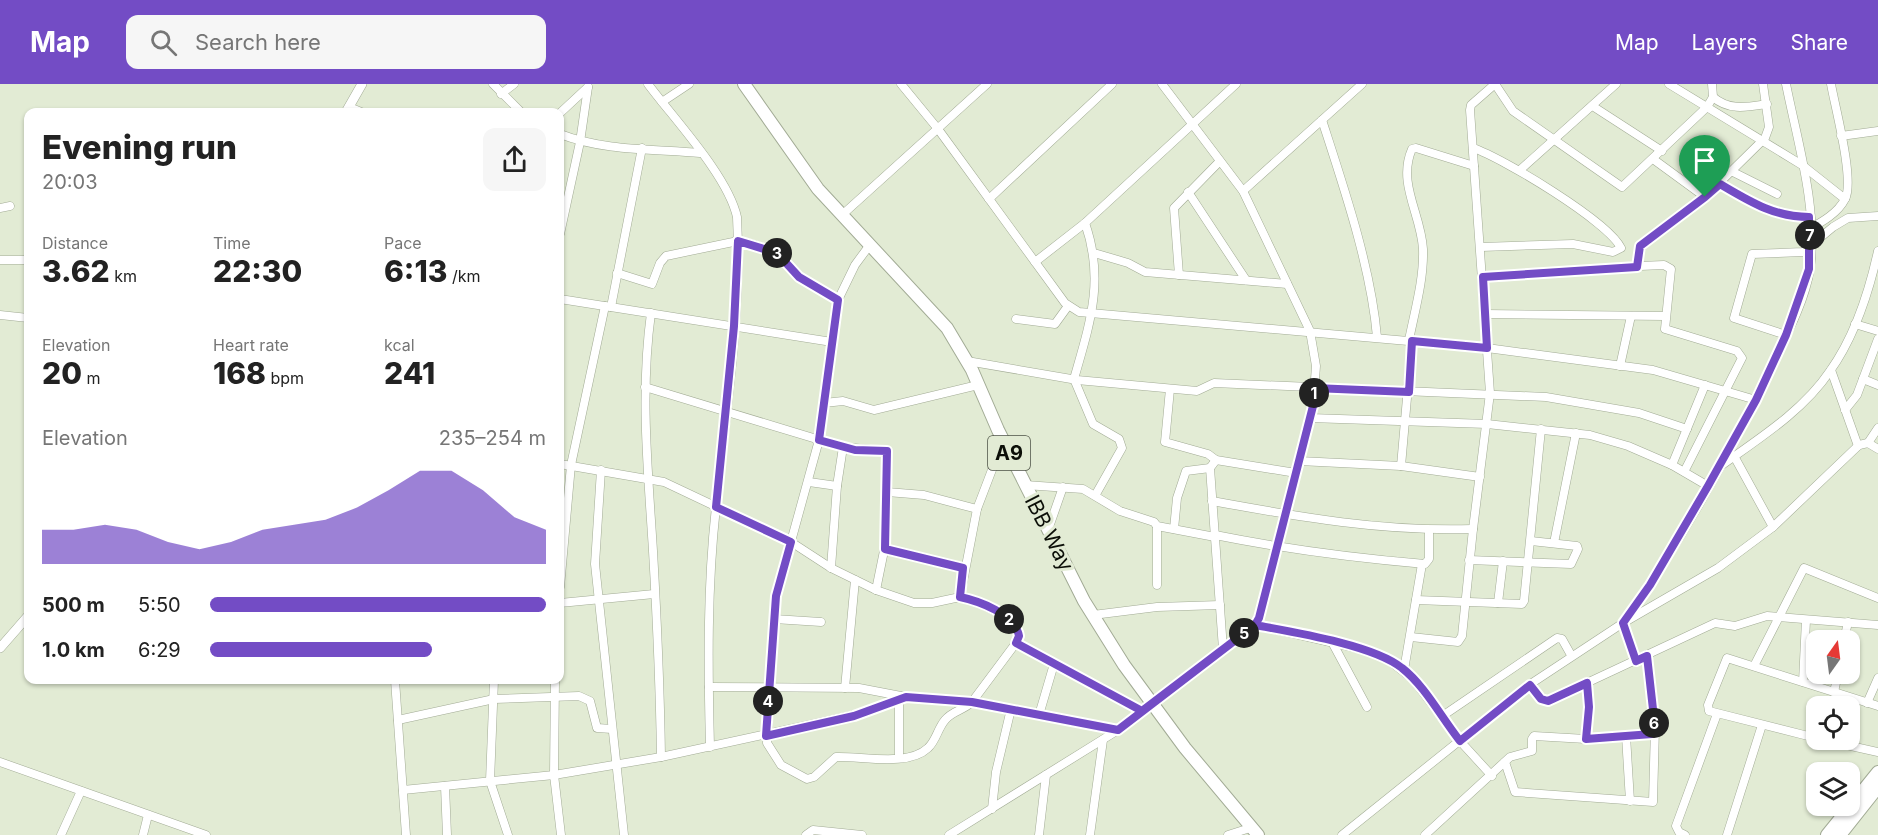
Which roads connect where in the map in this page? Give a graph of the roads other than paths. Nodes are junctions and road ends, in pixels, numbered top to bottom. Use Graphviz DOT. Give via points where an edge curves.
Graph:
graph roads {
  1 [pos="362,84"];
  2 [pos="493,84"];
  3 [pos="514,84"];
  4 [pos="638,84"];
  5 [pos="689,84"];
  6 [pos="744,84"];
  7 [pos="987,84"];
  8 [pos="1112,84"];
  9 [pos="1162,84"];
  10 [pos="1236,84"];
  11 [pos="1362,84"];
  12 [pos="1495,84"];
  13 [pos="1616,84"];
  14 [pos="1670,84"];
  15 [pos="1712,84"];
  16 [pos="1763,84"];
  17 [pos="1786,84"];
  18 [pos="1831,84"];
  19 [pos="590,85"];
  20 [pos="648,85"];
  21 [pos="903,85"];
  22 [pos="501,93"];
  23 [pos="1713,97"];
  24 [pos="662,102"];
  25 [pos="1767,104"];
  26 [pos="1594,107"];
  27 [pos="1707,107"];
  28 [pos="349,108"];
  29 [pos="517,108"];
  30 [pos="564,109"];
  31 [pos="1322,120"];
  32 [pos="1192,124"];
  33 [pos="938,129"];
  34 [pos="1878,131"];
  35 [pos="564,136"];
  36 [pos="1841,136"];
  37 [pos="1555,139"];
  38 [pos="580,142"];
  39 [pos="1761,142"];
  40 [pos="1472,145"];
  41 [pos="642,148"];
  42 [pos="1662,151"];
  43 [pos="700,153"];
  44 [pos="1653,159"];
  45 [pos="1220,161"];
  46 [pos="1802,165"];
  47 [pos="1474,166"];
  48 [pos="1521,169"];
  49 [pos="1733,172"];
  50 [pos="1720,184"];
  51 [pos="1243,191"];
  52 [pos="1188,192"];
  53 [pos="1777,194"];
  54 [pos="1705,197"];
  55 [pos="564,198"];
  56 [pos="1845,199"];
  57 [pos="990,200"];
  58 [pos="10,206"];
  59 [pos="0,208"];
  60 [pos="842,214"];
  61 [pos="1878,216"];
  62 [pos="1809,217"];
  63 [pos="1085,223"];
  64 [pos="1810,231"];
  65 [pos="738,241"];
  66 [pos="1810,245"];
  67 [pos="869,246"];
  68 [pos="1481,247"];
  69 [pos="1878,251"];
  70 [pos="1094,253"];
  71 [pos="0,260"];
  72 [pos="24,261"];
  73 [pos="1035,262"];
  74 [pos="1637,264"];
  75 [pos="617,273"];
  76 [pos="1179,275"];
  77 [pos="1483,277"];
  78 [pos="1246,280"];
  79 [pos="1287,284"];
  80 [pos="564,300"];
  81 [pos="838,300"];
  82 [pos="608,306"];
  83 [pos="1068,306"];
  84 [pos="651,313"];
  85 [pos="1093,313"];
  86 [pos="1485,314"];
  87 [pos="0,315"];
  88 [pos="1631,316"];
  89 [pos="1665,316"];
  90 [pos="24,318"];
  91 [pos="1016,319"];
  92 [pos="1855,324"];
  93 [pos="734,326"];
  94 [pos="1878,330"];
  95 [pos="1310,331"];
  96 [pos="1786,335"];
  97 [pos="1377,337"];
  98 [pos="1878,339"];
  99 [pos="1410,340"];
  100 [pos="832,342"];
  101 [pos="1487,348"];
  102 [pos="1875,355"];
  103 [pos="967,361"];
  104 [pos="1620,366"];
  105 [pos="1831,370"];
  106 [pos="1074,379"];
  107 [pos="1863,379"];
  108 [pos="978,385"];
  109 [pos="1705,385"];
  110 [pos="1878,386"];
  111 [pos="645,387"];
  112 [pos="1170,388"];
  113 [pos="1314,388"];
  114 [pos="1726,391"];
  115 [pos="1409,392"];
  116 [pos="1490,393"];
  117 [pos="1756,400"];
  118 [pos="824,403"];
  119 [pos="1845,410"];
  120 [pos="727,412"];
  121 [pos="1310,418"];
  122 [pos="1405,422"];
  123 [pos="1487,424"];
  124 [pos="1878,428"];
  125 [pos="1541,429"];
  126 [pos="1687,429"];
  127 [pos="1576,433"];
  128 [pos="819,440"];
  129 [pos="1003,441"];
  130 [pos="1868,443"];
  131 [pos="1858,446"];
  132 [pos="843,447"];
  133 [pos="1878,449"];
  134 [pos="1734,456"];
  135 [pos="1216,460"];
  136 [pos="1299,461"];
  137 [pos="564,464"];
  138 [pos="572,465"];
  139 [pos="1672,465"];
  140 [pos="1401,466"];
  141 [pos="1210,468"];
  142 [pos="1718,468"];
  143 [pos="601,470"];
  144 [pos="1685,471"];
  145 [pos="1296,473"];
  146 [pos="647,477"];
  147 [pos="1480,477"];
  148 [pos="809,482"];
  149 [pos="1025,485"];
  150 [pos="837,486"];
  151 [pos="1063,486"];
  152 [pos="1708,486"];
  153 [pos="887,492"];
  154 [pos="1096,494"];
  155 [pos="1212,501"];
  156 [pos="716,507"];
  157 [pos="977,509"];
  158 [pos="1286,514"];
  159 [pos="1157,526"];
  160 [pos="1773,526"];
  161 [pos="1174,529"];
  162 [pos="1473,529"];
  163 [pos="1430,530"];
  164 [pos="1048,532"];
  165 [pos="1215,536"];
  166 [pos="1531,541"];
  167 [pos="791,542"];
  168 [pos="1554,543"];
  169 [pos="564,546"];
  170 [pos="1277,548"];
  171 [pos="885,549"];
  172 [pos="1469,560"];
  173 [pos="1503,561"];
  174 [pos="1529,562"];
  175 [pos="1422,564"];
  176 [pos="831,568"];
  177 [pos="963,568"];
  178 [pos="855,580"];
  179 [pos="1157,585"];
  180 [pos="876,590"];
  181 [pos="654,594"];
  182 [pos="960,597"];
  183 [pos="1878,597"];
  184 [pos="598,599"];
  185 [pos="1416,600"];
  186 [pos="1464,601"];
  187 [pos="564,603"];
  188 [pos="1498,603"];
  189 [pos="1220,605"];
  190 [pos="1093,615"];
  191 [pos="1779,617"];
  192 [pos="774,620"];
  193 [pos="1806,620"];
  194 [pos="24,621"];
  195 [pos="821,622"];
  196 [pos="1848,622"];
  197 [pos="1623,623"];
  198 [pos="1255,625"];
  199 [pos="1878,625"];
  200 [pos="1846,630"];
  201 [pos="1411,637"];
  202 [pos="1332,642"];
  203 [pos="1016,643"];
  204 [pos="0,648"];
  205 [pos="1223,649"];
  206 [pos="1571,655"];
  207 [pos="1647,656"];
  208 [pos="1636,661"];
  209 [pos="1054,664"];
  210 [pos="1754,666"];
  211 [pos="1404,670"];
  212 [pos="1878,678"];
  213 [pos="1803,682"];
  214 [pos="1587,683"];
  215 [pos="395,684"];
  216 [pos="494,684"];
  217 [pos="555,684"];
  218 [pos="1836,684"];
  219 [pos="1530,685"];
  220 [pos="709,687"];
  221 [pos="845,688"];
  222 [pos="769,689"];
  223 [pos="1834,692"];
  224 [pos="554,696"];
  225 [pos="902,698"];
  226 [pos="494,699"];
  227 [pos="972,702"];
  228 [pos="1868,703"];
  229 [pos="1878,706"];
  230 [pos="1147,707"];
  231 [pos="1367,707"];
  232 [pos="1011,709"];
  233 [pos="1717,714"];
  234 [pos="1039,715"];
  235 [pos="1441,717"];
  236 [pos="398,720"];
  237 [pos="1762,725"];
  238 [pos="612,729"];
  239 [pos="1118,730"];
  240 [pos="1654,731"];
  241 [pos="766,736"];
  242 [pos="1626,736"];
  243 [pos="1806,736"];
  244 [pos="1586,739"];
  245 [pos="1103,740"];
  246 [pos="1460,741"];
  247 [pos="710,747"];
  248 [pos="1860,748"];
  249 [pos="1878,752"];
  250 [pos="661,757"];
  251 [pos="899,758"];
  252 [pos="0,762"];
  253 [pos="1505,762"];
  254 [pos="616,765"];
  255 [pos="1878,772"];
  256 [pos="554,775"];
  257 [pos="1046,776"];
  258 [pos="1492,776"];
  259 [pos="490,781"];
  260 [pos="445,786"];
  261 [pos="1878,787"];
  262 [pos="403,790"];
  263 [pos="81,791"];
  264 [pos="1630,801"];
  265 [pos="992,809"];
  266 [pos="148,814"];
  267 [pos="1254,832"];
  268 [pos="192,833"];
  269 [pos="61,835"];
  270 [pos="143,835"];
  271 [pos="206,835"];
  272 [pos="406,835"];
  273 [pos="447,835"];
  274 [pos="508,835"];
  275 [pos="561,835"];
  276 [pos="624,835"];
  277 [pos="806,835"];
  278 [pos="862,835"];
  279 [pos="949,835"];
  280 [pos="1039,835"];
  281 [pos="1090,835"];
  282 [pos="1228,835"];
  283 [pos="1342,835"];
  284 [pos="1425,835"];
  285 [pos="1685,835"];
  286 [pos="1727,835"];
  287 [pos="1827,835"];
  288 [pos="1840,835"];
  1 -- 28 [label="street"];
  2 -- 22 [label="street"];
  3 -- 22 [label="street"];
  4 -- 20 [label="street"];
  5 -- 24 [label="street"];
  6 -- 60 [label="main road, IBB Way / A9" via="818,189"];
  7 -- 33 [label="street"];
  8 -- 57 [label="street"];
  9 -- 32 [label="street"];
  10 -- 32 [label="street"];
  11 -- 31 [label="street"];
  12 -- 37 [label="street" via="1514,111"];
  12 -- 40 [label="street" via="1471,105"];
  13 -- 26 [label="street"];
  14 -- 27 [label="street"];
  15 -- 23 [label="street"];
  16 -- 25 [label="street"];
  17 -- 46 [label="street"];
  18 -- 36 [label="street"];
  19 -- 30 [label="street"];
  19 -- 38 [label="street"];
  20 -- 24 [label="street"];
  21 -- 33 [label="street"];
  22 -- 29 [label="street"];
  23 -- 25 [label="street" via="1720,104 1734,107"];
  23 -- 27 [label="street"];
  24 -- 43 [label="street"];
  25 -- 39 [label="street" via="1768,134"];
  26 -- 37 [label="street"];
  26 -- 42 [label="street"];
  27 -- 39 [label="street"];
  27 -- 42 [label="street"];
  31 -- 51 [label="street"];
  31 -- 97 [label="street" via="1366,270"];
  32 -- 45 [label="street"];
  32 -- 63 [label="street"];
  33 -- 57 [label="street"];
  33 -- 60 [label="street"];
  34 -- 36 [label="street"];
  35 -- 38 [label="street"];
  36 -- 56 [label="street" via="1848,176"];
  37 -- 44 [label="street" via="1622,187"];
  37 -- 48 [label="street"];
  38 -- 41 [label="street"];
  38 -- 55 [label="street"];
  39 -- 46 [label="street"];
  39 -- 49 [label="street"];
  40 -- 47 [label="street"];
  40 -- 48 [label="street"];
  41 -- 43 [label="street"];
  41 -- 75 [label="street"];
  42 -- 44 [label="street"];
  43 -- 65 [label="street" via="734,204"];
  44 -- 54 [label="street"];
  45 -- 51 [label="street"];
  45 -- 52 [label="street"];
  46 -- 56 [label="street"];
  46 -- 62 [label="street"];
  47 -- 68 [label="street"];
  47 -- 99 [label="street" via="1416,148 1409,155 1406,177 1423,249"];
  48 -- 68 [label="street" via="1611,236 1621,248 1613,252 1573,244"];
  49 -- 50 [label="street"];
  49 -- 53 [label="street"];
  50 -- 54 [label="street"];
  50 -- 62 [label="street" via="1772,212"];
  51 -- 79 [label="street"];
  52 -- 76 [label="street" via="1174,208"];
  52 -- 78 [label="street"];
  54 -- 74 [label="street" via="1640,246"];
  56 -- 64 [label="street"];
  57 -- 73 [label="street"];
  58 -- 59 [label="street"];
  60 -- 67 [label="main road, IBB Way / A9"];
  61 -- 66 [label="street" via="1848,218"];
  62 -- 64 [label="street"];
  63 -- 70 [label="street"];
  63 -- 73 [label="street"];
  64 -- 66 [label="street"];
  65 -- 75 [label="street" via="666,256 652,284"];
  65 -- 81 [label="street" via="777,253 799,277"];
  65 -- 93 [label="street"];
  66 -- 96 [label="street" via="1806,284"];
  66 -- 96 [label="street" via="1797,253 1752,254 1734,316 1736,320"];
  67 -- 81 [label="street"];
  67 -- 103 [label="main road, IBB Way / A9" via="935,313"];
  68 -- 77 [label="street"];
  69 -- 92 [label="street"];
  70 -- 76 [label="street" via="1145,272"];
  70 -- 85 [label="street"];
  71 -- 72 [label="street"];
  73 -- 83 [label="street"];
  74 -- 77 [label="street"];
  74 -- 89 [label="street" via="1671,269"];
  75 -- 82 [label="street"];
  76 -- 78 [label="street"];
  77 -- 86 [label="street"];
  78 -- 79 [label="street"];
  79 -- 95 [label="street"];
  80 -- 82 [label="street"];
  81 -- 100 [label="street"];
  82 -- 84 [label="street"];
  82 -- 138 [label="street"];
  83 -- 85 [label="street"];
  83 -- 91 [label="street" via="1055,324"];
  84 -- 93 [label="street"];
  84 -- 111 [label="street"];
  85 -- 95 [label="street"];
  85 -- 106 [label="street"];
  86 -- 88 [label="street"];
  86 -- 101 [label="street"];
  87 -- 90 [label="street"];
  88 -- 89 [label="street"];
  88 -- 104 [label="street"];
  89 -- 114 [label="street" via="1665,329 1741,354"];
  92 -- 94 [label="street"];
  92 -- 105 [label="street"];
  93 -- 100 [label="street"];
  93 -- 120 [label="street"];
  95 -- 97 [label="street"];
  95 -- 113 [label="street" via="1316,366"];
  96 -- 117 [label="street"];
  97 -- 99 [label="street"];
  98 -- 102 [label="street"];
  99 -- 101 [label="street"];
  99 -- 115 [label="street"];
  100 -- 118 [label="street"];
  101 -- 104 [label="street"];
  101 -- 116 [label="street"];
  102 -- 107 [label="street"];
  103 -- 106 [label="street"];
  103 -- 108 [label="main road, IBB Way / A9"];
  104 -- 109 [label="street" via="1657,371"];
  105 -- 119 [label="street"];
  105 -- 134 [label="street" via="1811,394"];
  106 -- 112 [label="street"];
  106 -- 154 [label="street" via="1093,424 1121,443 1113,467"];
  107 -- 110 [label="street"];
  107 -- 119 [label="street"];
  108 -- 118 [label="street" via="874,410 843,401"];
  108 -- 129 [label="main road, IBB Way / A9"];
  109 -- 114 [label="street"];
  109 -- 126 [label="street"];
  111 -- 120 [label="street"];
  111 -- 146 [label="street"];
  112 -- 113 [label="street" via="1197,391 1214,383"];
  112 -- 135 [label="street" via="1165,442"];
  113 -- 115 [label="street"];
  113 -- 121 [label="street"];
  114 -- 117 [label="street"];
  114 -- 144 [label="street"];
  115 -- 116 [label="street"];
  115 -- 122 [label="street"];
  116 -- 123 [label="street"];
  116 -- 126 [label="street" via="1594,403"];
  117 -- 142 [label="street"];
  118 -- 128 [label="street"];
  119 -- 131 [label="street"];
  120 -- 128 [label="street"];
  120 -- 156 [label="street"];
  121 -- 122 [label="street"];
  121 -- 136 [label="street"];
  122 -- 123 [label="street"];
  122 -- 140 [label="street"];
  123 -- 125 [label="street"];
  123 -- 147 [label="street"];
  124 -- 130 [label="street"];
  125 -- 127 [label="street"];
  125 -- 166 [label="street"];
  126 -- 139 [label="street"];
  127 -- 139 [label="street" via="1630,447"];
  127 -- 168 [label="street"];
  128 -- 132 [label="street"];
  128 -- 148 [label="street"];
  129 -- 149 [label="main road, IBB Way / A9"];
  129 -- 157 [label="street"];
  130 -- 131 [label="street"];
  130 -- 133 [label="street"];
  131 -- 160 [label="street"];
  132 -- 150 [label="street"];
  132 -- 153 [label="street" via="887,451"];
  134 -- 142 [label="street"];
  134 -- 160 [label="street"];
  135 -- 141 [label="street"];
  135 -- 145 [label="street"];
  136 -- 140 [label="street"];
  136 -- 145 [label="street"];
  137 -- 138 [label="street"];
  138 -- 143 [label="street"];
  138 -- 169 [label="street"];
  139 -- 144 [label="street"];
  140 -- 147 [label="street"];
  141 -- 155 [label="street"];
  141 -- 161 [label="street" via="1186,471 1177,498"];
  142 -- 152 [label="street"];
  143 -- 146 [label="street"];
  143 -- 184 [label="street" via="595,555"];
  144 -- 152 [label="street"];
  145 -- 158 [label="street"];
  146 -- 156 [label="street"];
  146 -- 181 [label="street"];
  147 -- 162 [label="street"];
  148 -- 150 [label="street"];
  148 -- 167 [label="street"];
  149 -- 151 [label="street"];
  149 -- 164 [label="main road, IBB Way / A9"];
  150 -- 176 [label="street"];
  151 -- 154 [label="street"];
  151 -- 164 [label="street"];
  152 -- 197 [label="street"];
  153 -- 157 [label="street" via="924,495"];
  153 -- 171 [label="street"];
  154 -- 159 [label="street" via="1120,511"];
  155 -- 158 [label="street"];
  155 -- 165 [label="street"];
  156 -- 167 [label="street"];
  156 -- 220 [label="street" via="710,577"];
  157 -- 177 [label="street"];
  158 -- 163 [label="street" via="1355,525"];
  158 -- 170 [label="street"];
  159 -- 161 [label="street"];
  159 -- 179 [label="street"];
  160 -- 197 [label="street" via="1718,568"];
  161 -- 165 [label="street"];
  162 -- 163 [label="street"];
  162 -- 172 [label="street"];
  163 -- 175 [label="street" via="1429,559"];
  164 -- 190 [label="main road, IBB Way / A9"];
  165 -- 170 [label="street"];
  165 -- 189 [label="street"];
  166 -- 168 [label="street"];
  166 -- 174 [label="street"];
  167 -- 176 [label="street"];
  167 -- 192 [label="street" via="776,596"];
  168 -- 174 [label="street" via="1578,547 1572,563"];
  170 -- 175 [label="street"];
  170 -- 198 [label="street"];
  171 -- 177 [label="street"];
  171 -- 180 [label="street"];
  172 -- 173 [label="street"];
  172 -- 186 [label="street"];
  173 -- 174 [label="street"];
  173 -- 188 [label="street"];
  174 -- 188 [label="street" via="1522,604"];
  175 -- 185 [label="street"];
  176 -- 178 [label="street"];
  177 -- 182 [label="street"];
  178 -- 180 [label="street"];
  178 -- 221 [label="street"];
  180 -- 182 [label="street" via="924,604"];
  181 -- 184 [label="street"];
  181 -- 250 [label="street"];
  182 -- 203 [label="street" via="1012,620 1019,636"];
  183 -- 191 [label="street" via="1804,568"];
  184 -- 187 [label="street"];
  184 -- 238 [label="street"];
  185 -- 186 [label="street"];
  185 -- 201 [label="street"];
  186 -- 188 [label="street"];
  186 -- 201 [label="street" via="1462,636 1458,642"];
  189 -- 190 [label="street"];
  189 -- 205 [label="street"];
  190 -- 230 [label="main road, IBB Way / A9"];
  191 -- 193 [label="street"];
  191 -- 207 [label="street" via="1758,617 1735,626 1721,622"];
  191 -- 210 [label="street"];
  192 -- 195 [label="street"];
  192 -- 222 [label="street"];
  193 -- 196 [label="street"];
  193 -- 213 [label="street"];
  194 -- 204 [label="street"];
  196 -- 199 [label="street"];
  196 -- 200 [label="street"];
  197 -- 206 [label="street"];
  197 -- 208 [label="street"];
  198 -- 202 [label="street"];
  198 -- 205 [label="street"];
  201 -- 211 [label="street"];
  202 -- 211 [label="street" via="1386,658"];
  202 -- 231 [label="street"];
  203 -- 209 [label="street"];
  203 -- 227 [label="street"];
  205 -- 230 [label="street"];
  206 -- 219 [label="street"];
  206 -- 235 [label="street" via="1562,639 1557,638"];
  207 -- 208 [label="street"];
  207 -- 240 [label="street"];
  208 -- 214 [label="street"];
  209 -- 230 [label="street"];
  209 -- 234 [label="street"];
  210 -- 213 [label="street"];
  210 -- 233 [label="street" via="1727,658 1708,705 1709,711"];
  211 -- 235 [label="street"];
  212 -- 228 [label="street"];
  213 -- 223 [label="street"];
  214 -- 219 [label="street" via="1548,701 1541,699"];
  214 -- 244 [label="street"];
  215 -- 236 [label="street"];
  216 -- 226 [label="street"];
  217 -- 224 [label="street"];
  218 -- 223 [label="street"];
  219 -- 246 [label="street"];
  220 -- 222 [label="street"];
  220 -- 247 [label="street"];
  221 -- 222 [label="street"];
  221 -- 225 [label="street"];
  222 -- 241 [label="street"];
  223 -- 228 [label="street"];
  224 -- 226 [label="street"];
  224 -- 238 [label="street" via="586,698 597,728"];
  224 -- 256 [label="street"];
  225 -- 227 [label="street"];
  225 -- 241 [label="street" via="854,716"];
  225 -- 251 [label="street"];
  226 -- 236 [label="street"];
  226 -- 259 [label="street"];
  227 -- 232 [label="street"];
  227 -- 251 [label="street" via="945,720 924,752"];
  228 -- 229 [label="street"];
  230 -- 239 [label="street"];
  230 -- 267 [label="main road, IBB Way / A9"];
  232 -- 234 [label="street"];
  232 -- 265 [label="street"];
  233 -- 237 [label="street"];
  233 -- 285 [label="street" via="1676,826"];
  234 -- 239 [label="street"];
  235 -- 246 [label="street"];
  236 -- 262 [label="street"];
  237 -- 243 [label="street"];
  237 -- 286 [label="street"];
  238 -- 254 [label="street"];
  239 -- 245 [label="street"];
  240 -- 242 [label="street"];
  240 -- 264 [label="street" via="1654,800"];
  241 -- 247 [label="street"];
  241 -- 251 [label="street" via="775,760 807,779 836,757"];
  242 -- 244 [label="street"];
  242 -- 264 [label="street"];
  244 -- 253 [label="street" via="1534,736 1532,751 1515,754"];
  245 -- 257 [label="street"];
  245 -- 281 [label="street"];
  246 -- 258 [label="street"];
  246 -- 283 [label="street"];
  247 -- 250 [label="street"];
  248 -- 249 [label="street"];
  250 -- 254 [label="street"];
  252 -- 263 [label="street"];
  253 -- 258 [label="street"];
  253 -- 264 [label="street" via="1515,792"];
  254 -- 256 [label="street"];
  254 -- 276 [label="street"];
  255 -- 287 [label="main road"];
  256 -- 259 [label="street"];
  256 -- 275 [label="street"];
  257 -- 265 [label="street"];
  257 -- 280 [label="street"];
  258 -- 284 [label="street"];
  259 -- 260 [label="street"];
  259 -- 274 [label="street"];
  260 -- 262 [label="street"];
  260 -- 273 [label="street"];
  261 -- 288 [label="main road"];
  262 -- 272 [label="street"];
  263 -- 266 [label="street"];
  263 -- 269 [label="street"];
  265 -- 279 [label="street"];
  266 -- 268 [label="street"];
  266 -- 270 [label="street"];
  267 -- 282 [label="street"];
  268 -- 271 [label="street"];
  277 -- 278 [label="street" via="813,830"];
}
